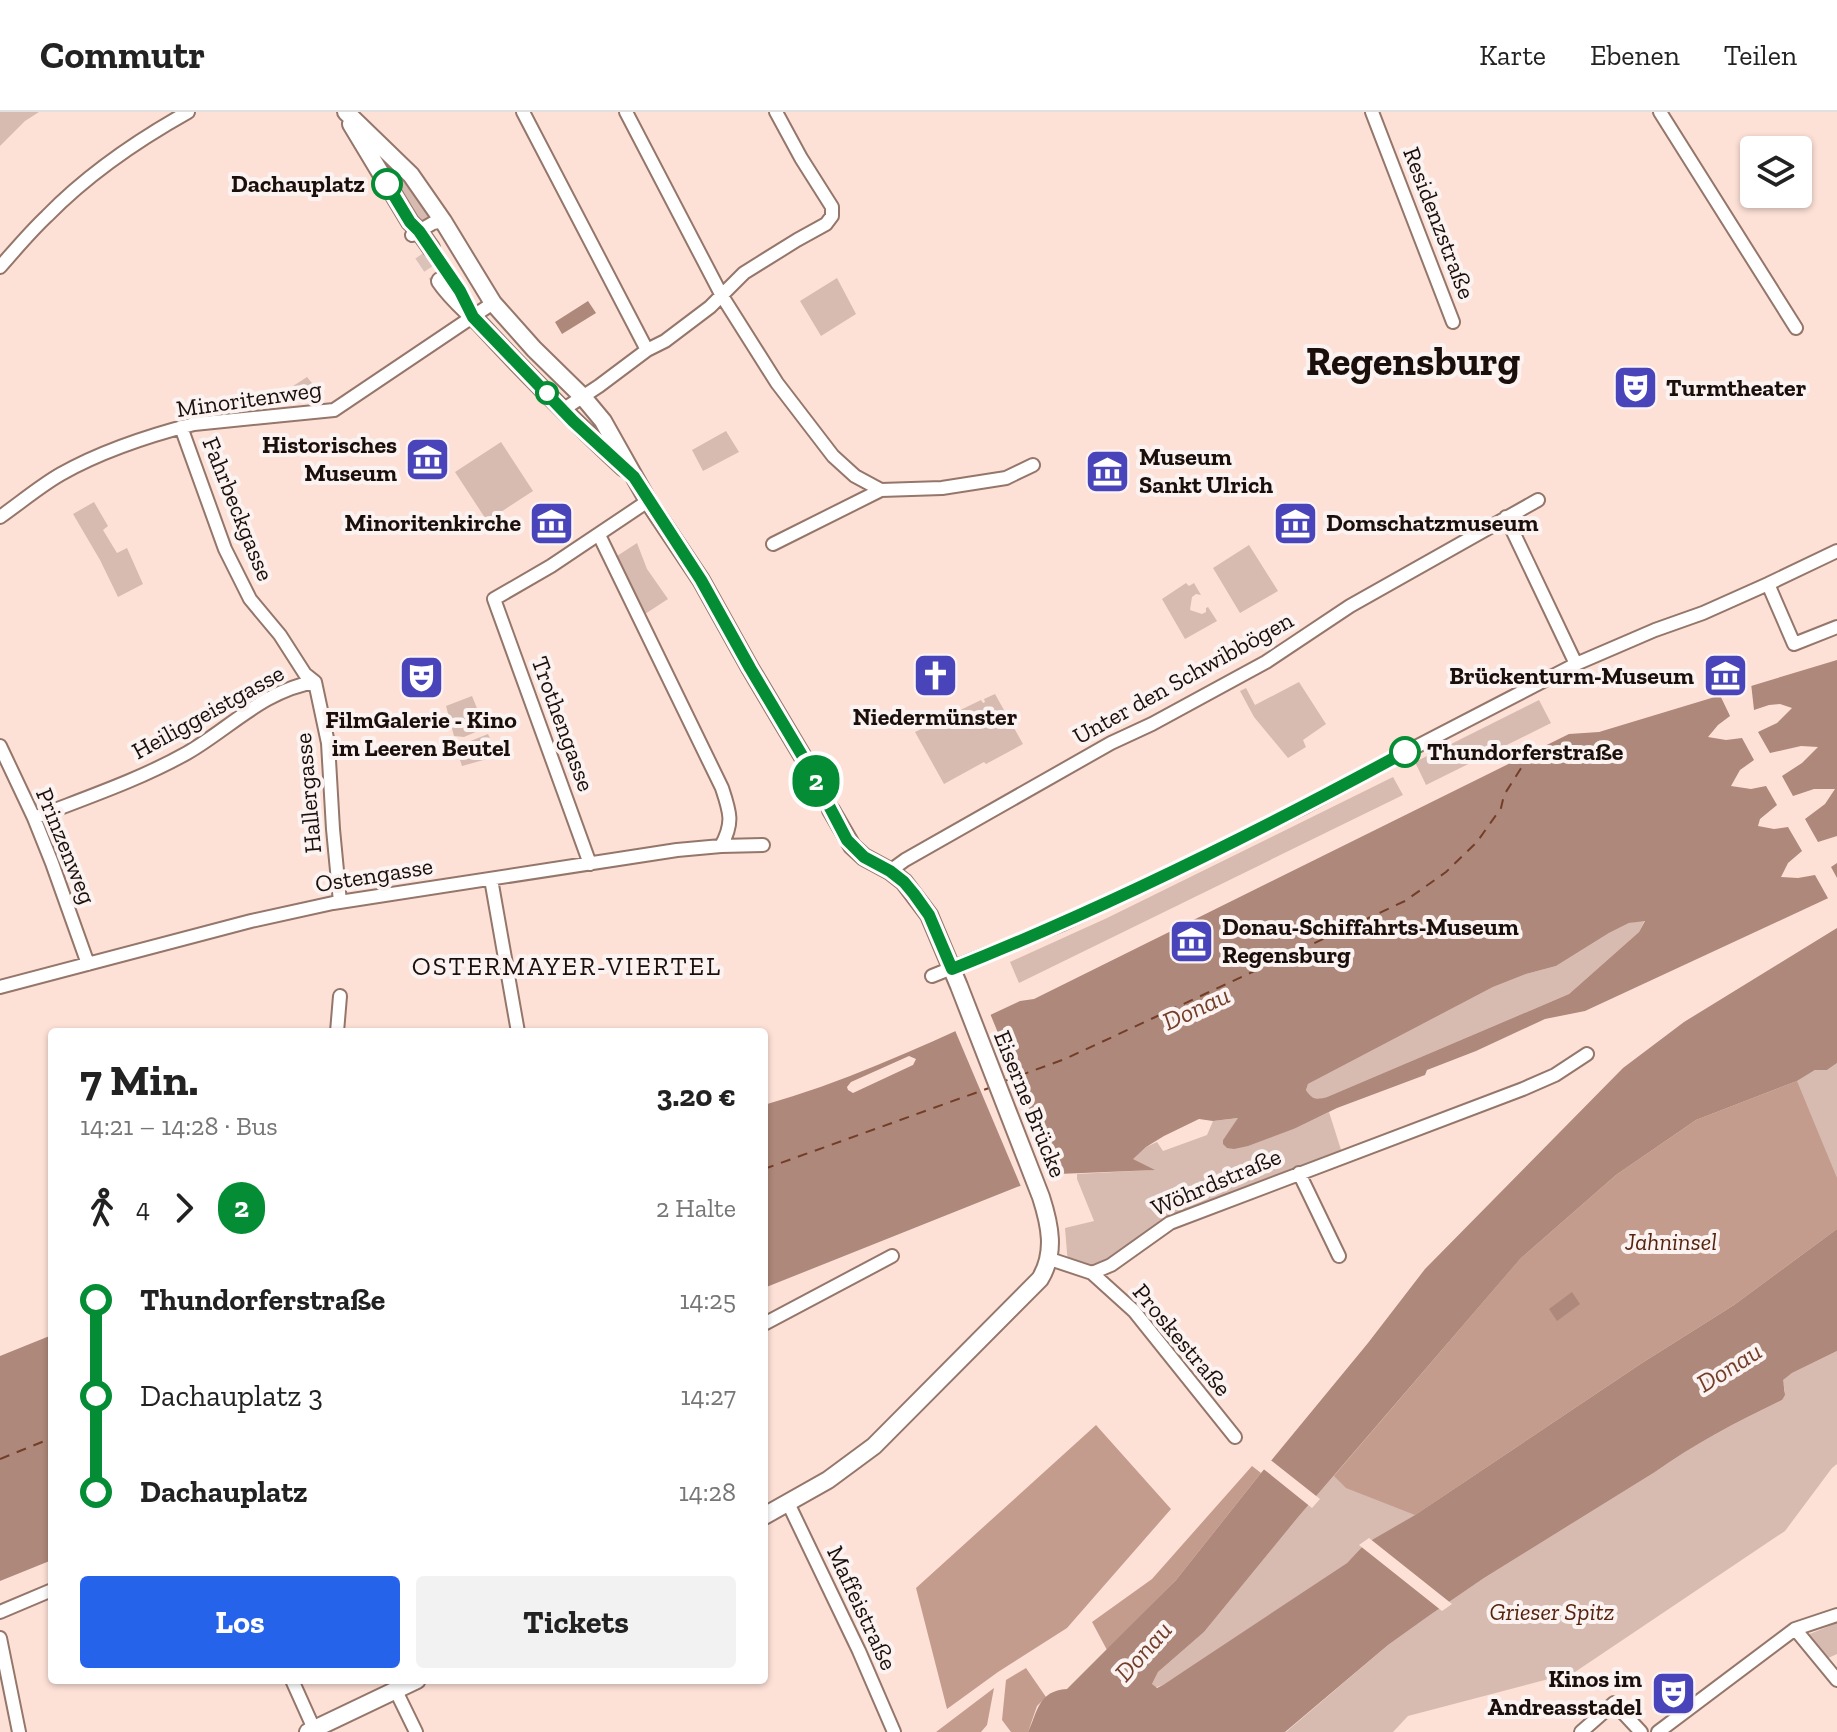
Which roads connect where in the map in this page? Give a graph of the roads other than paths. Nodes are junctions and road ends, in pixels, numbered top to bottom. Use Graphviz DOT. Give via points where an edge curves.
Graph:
graph roads {
  1 [pos="188,112"];
  2 [pos="345,112"];
  3 [pos="523,112"];
  4 [pos="626,112"];
  5 [pos="776,112"];
  6 [pos="1372,112"];
  7 [pos="1660,112"];
  8 [pos="443,221"];
  9 [pos="414,229"];
  10 [pos="426,251"];
  11 [pos="0,267"];
  12 [pos="445,278"];
  13 [pos="722,296"];
  14 [pos="493,303"];
  15 [pos="473,317"];
  16 [pos="1453,322"];
  17 [pos="1796,328"];
  18 [pos="647,350"];
  19 [pos="583,397"];
  20 [pos="564,409"];
  21 [pos="181,427"];
  22 [pos="1033,465"];
  23 [pos="634,477"];
  24 [pos="881,490"];
  25 [pos="1538,500"];
  26 [pos="648,501"];
  27 [pos="0,517"];
  28 [pos="1506,517"];
  29 [pos="599,535"];
  30 [pos="773,544"];
  31 [pos="1837,551"];
  32 [pos="1768,584"];
  33 [pos="1837,627"];
  34 [pos="1576,664"];
  35 [pos="315,682"];
  36 [pos="0,746"];
  37 [pos="806,762"];
  38 [pos="831,810"];
  39 [pos="34,818"];
  40 [pos="763,845"];
  41 [pos="721,846"];
  42 [pos="590,864"];
  43 [pos="890,871"];
  44 [pos="491,879"];
  45 [pos="340,902"];
  46 [pos="88,964"];
  47 [pos="952,969"];
  48 [pos="932,976"];
  49 [pos="0,987"];
  50 [pos="340,996"];
  51 [pos="337,1028"];
  52 [pos="520,1028"];
  53 [pos="1587,1054"];
  54 [pos="1299,1173"];
  55 [pos="892,1256"];
  56 [pos="1339,1256"];
  57 [pos="1050,1259"];
  58 [pos="1092,1273"];
  59 [pos="768,1322"];
  60 [pos="1235,1437"];
  61 [pos="788,1503"];
  62 [pos="768,1514"];
  63 [pos="48,1592"];
  64 [pos="0,1612"];
  65 [pos="1837,1615"];
  66 [pos="1795,1629"];
  67 [pos="0,1638"];
  68 [pos="1837,1680"];
  69 [pos="294,1684"];
  70 [pos="409,1684"];
  71 [pos="396,1691"];
  72 [pos="311,1730"];
  73 [pos="19,1732"];
  74 [pos="416,1732"];
  75 [pos="894,1732"];
  76 [pos="1581,1732"];
  77 [pos="1641,1732"];
  78 [pos="1658,1732"];
  1 -- 11 [label="street" via="90,179 48,214"];
  2 -- 8 [label="street" via="411,175"];
  2 -- 9 [label="street"];
  3 -- 18 [label="street"];
  4 -- 13 [label="street"];
  5 -- 13 [label="street" via="832,207 832,216 744,273"];
  6 -- 16 [label="street, Residenzstraße"];
  7 -- 17 [label="street"];
  8 -- 9 [label="street"];
  8 -- 14 [label="street"];
  9 -- 10 [label="street"];
  12 -- 15 [label="street"];
  13 -- 18 [label="street"];
  13 -- 24 [label="street" via="805,422 855,476"];
  14 -- 15 [label="street, Minoritenweg"];
  14 -- 19 [label="street"];
  15 -- 20 [label="street"];
  15 -- 21 [label="street, Minoritenweg" via="334,410"];
  18 -- 19 [label="street"];
  19 -- 20 [label="street"];
  19 -- 23 [label="street"];
  20 -- 23 [label="street"];
  21 -- 27 [label="street, Minoritenweg" via="60,475"];
  21 -- 35 [label="street, Fahrbeckgasse" via="220,535 250,599"];
  22 -- 24 [label="street" via="989,482"];
  23 -- 26 [label="street"];
  24 -- 30 [label="street"];
  25 -- 28 [label="street, Unter den Schwibbögen"];
  26 -- 29 [label="street"];
  26 -- 37 [label="street" via="714,602"];
  28 -- 34 [label="street"];
  28 -- 43 [label="street, Unter den Schwibbögen" via="1350,606 1266,662 1111,743"];
  29 -- 41 [label="street" via="722,788 730,824"];
  29 -- 42 [label="street, Trothengasse" via="494,599"];
  31 -- 32 [label="street"];
  32 -- 33 [label="street" via="1794,644"];
  32 -- 34 [label="street"];
  34 -- 47 [label="street" via="1188,864"];
  35 -- 39 [label="street, Heiliggeistgasse" via="296,685 250,709 187,753"];
  35 -- 45 [label="street, Hallergasse" via="328,743"];
  36 -- 39 [label="street, Prinzenweg"];
  38 -- 43 [label="street, Eiserne Brücke" via="847,840"];
  39 -- 46 [label="street, Prinzenweg"];
  40 -- 41 [label="street, Ostengasse"];
  41 -- 42 [label="street, Ostengasse"];
  42 -- 44 [label="street, Ostengasse"];
  43 -- 47 [label="street, Eiserne Brücke" via="924,908"];
  44 -- 45 [label="street, Ostengasse"];
  44 -- 52 [label="street"];
  45 -- 46 [label="street, Ostengasse"];
  46 -- 49 [label="street, Ostengasse"];
  47 -- 48 [label="street"];
  47 -- 57 [label="street, Eiserne Brücke" via="1039,1192 1050,1232"];
  50 -- 51 [label="street"];
  53 -- 54 [label="street, Wöhrdstraße" via="1523,1089"];
  54 -- 56 [label="street"];
  54 -- 58 [label="street, Wöhrdstraße" via="1170,1223"];
  55 -- 59 [label="street"];
  57 -- 58 [label="street"];
  57 -- 61 [label="street" via="1040,1279 874,1446"];
  58 -- 60 [label="street, Proskestraße" via="1134,1311"];
  61 -- 62 [label="street"];
  61 -- 75 [label="street, Maffeistraße"];
  63 -- 64 [label="street"];
  65 -- 66 [label="street"];
  66 -- 68 [label="street"];
  66 -- 78 [label="street"];
  67 -- 73 [label="street"];
  69 -- 72 [label="street"];
  70 -- 71 [label="street"];
  71 -- 72 [label="street"];
  71 -- 74 [label="street"];
  76 -- 77 [label="street" via="1614,1703"];
}
